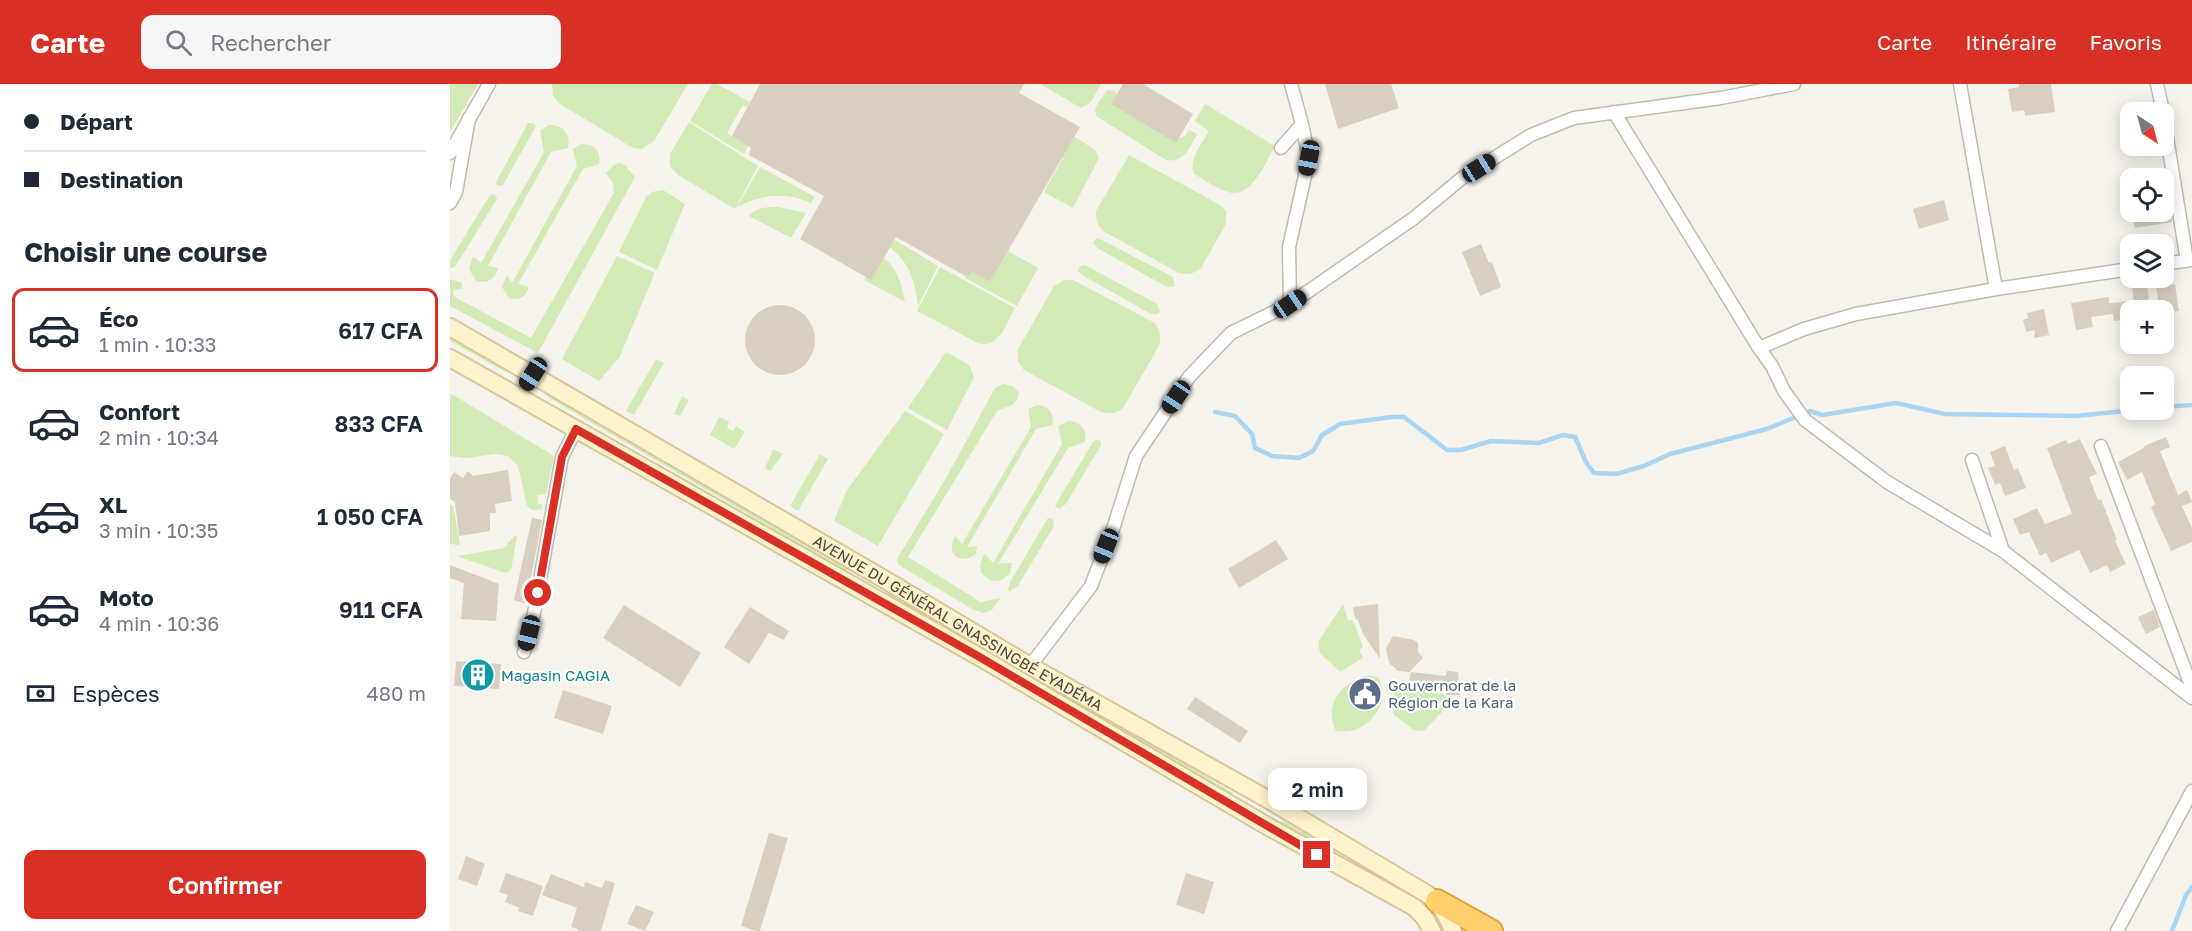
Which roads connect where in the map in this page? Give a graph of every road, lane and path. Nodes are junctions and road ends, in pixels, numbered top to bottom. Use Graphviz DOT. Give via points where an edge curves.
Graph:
graph roads {
  1 [pos="489,84"];
  2 [pos="1291,84"];
  3 [pos="1794,84"];
  4 [pos="1960,84"];
  5 [pos="2157,84"];
  6 [pos="1759,88"];
  7 [pos="2161,102"];
  8 [pos="1614,112"];
  9 [pos="469,118"];
  10 [pos="1302,124"];
  11 [pos="1281,148"];
  12 [pos="450,153"];
  13 [pos="2171,156"];
  14 [pos="450,203"];
  15 [pos="2189,260"];
  16 [pos="2174,262"];
  17 [pos="2120,270"];
  18 [pos="1996,289"];
  19 [pos="1290,304"];
  20 [pos="450,327"];
  21 [pos="1759,348"];
  22 [pos="450,358"];
  23 [pos="533,374"];
  24 [pos="519,396"];
  25 [pos="576,429"];
  26 [pos="2101,446"];
  27 [pos="1972,460"];
  28 [pos="2003,551"];
  29 [pos="524,652"];
  30 [pos="1030,666"];
  31 [pos="2192,688"];
  32 [pos="2192,698"];
  33 [pos="2192,790"];
  34 [pos="1269,800"];
  35 [pos="1255,819"];
  36 [pos="1437,902"];
  37 [pos="1432,931"];
  38 [pos="1453,931"];
  39 [pos="1491,931"];
  40 [pos="2117,931"];
  1 -- 9 [label="street"];
  2 -- 10 [label="street"];
  3 -- 6 [label="street"];
  4 -- 18 [label="street"];
  5 -- 7 [label="street"];
  6 -- 8 [label="street" via="1721,98"];
  8 -- 19 [label="street" via="1574,118 1531,135 1462,178 1414,218"];
  8 -- 21 [label="street"];
  9 -- 12 [label="street"];
  9 -- 14 [label="street" via="456,192"];
  10 -- 11 [label="street"];
  10 -- 19 [label="street" via="1309,158 1288,247"];
  13 -- 15 [label="street"];
  15 -- 16 [label="street"];
  17 -- 18 [label="street"];
  18 -- 21 [label="street" via="1856,315 1804,329"];
  19 -- 30 [label="street" via="1231,333 1189,377 1136,456 1091,586"];
  20 -- 23 [label="main road, AVENUE DU GÉNÉRAL GNASSINGBÉ EYADÉMA"];
  21 -- 28 [label="street" via="1800,414 1887,482"];
  22 -- 24 [label="main road, AVENUE DU GÉNÉRAL GNASSINGBÉ EYADÉMA"];
  23 -- 24 [label="main road"];
  23 -- 30 [label="main road, AVENUE DU GÉNÉRAL GNASSINGBÉ EYADÉMA"];
  24 -- 25 [label="main road, AVENUE DU GÉNÉRAL GNASSINGBÉ EYADÉMA"];
  25 -- 29 [label="street" via="562,457"];
  25 -- 35 [label="main road, AVENUE DU GÉNÉRAL GNASSINGBÉ EYADÉMA" via="983,659"];
  26 -- 31 [label="street"];
  27 -- 28 [label="street"];
  28 -- 32 [label="street"];
  30 -- 34 [label="main road, AVENUE DU GÉNÉRAL GNASSINGBÉ EYADÉMA"];
  33 -- 40 [label="street"];
  34 -- 35 [label="main road"];
  34 -- 36 [label="main road, AVENUE DU GÉNÉRAL GNASSINGBÉ EYADÉMA"];
  35 -- 37 [label="main road, AVENUE DU GÉNÉRAL GNASSINGBÉ EYADÉMA" via="1414,907"];
  36 -- 38 [label="main road, AVENUE DU GÉNÉRAL GNASSINGBÉ EYADÉMA"];
  36 -- 39 [label="highway"];
}
